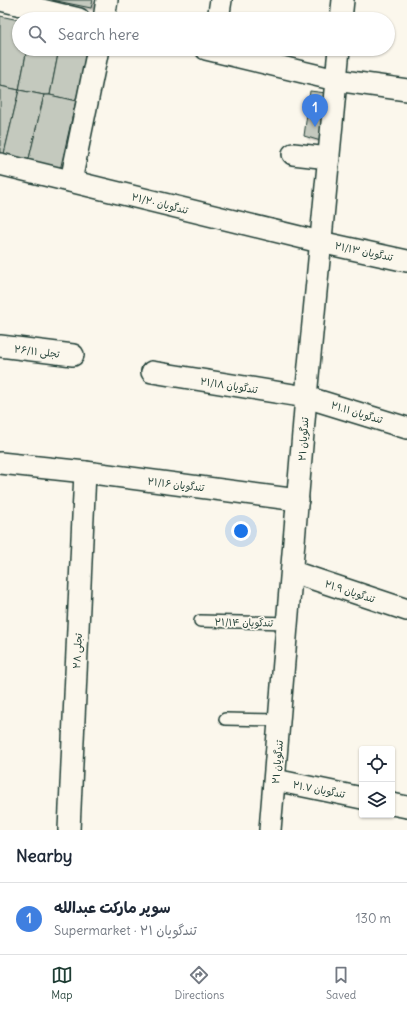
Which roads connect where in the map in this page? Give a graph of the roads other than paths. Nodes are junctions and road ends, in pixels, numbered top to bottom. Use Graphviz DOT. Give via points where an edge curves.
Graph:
graph roads {
  1 [pos="1,0"];
  2 [pos="106,0"];
  3 [pos="221,0"];
  4 [pos="343,0"];
  5 [pos="50,12"];
  6 [pos="105,12"];
  7 [pos="219,12"];
  8 [pos="342,12"];
  9 [pos="97,56"];
  10 [pos="236,56"];
  11 [pos="338,56"];
  12 [pos="336,80"];
  13 [pos="407,90"];
  14 [pos="293,154"];
  15 [pos="329,158"];
  16 [pos="0,164"];
  17 [pos="71,181"];
  18 [pos="320,242"];
  19 [pos="407,261"];
  20 [pos="0,346"];
  21 [pos="73,355"];
  22 [pos="152,372"];
  23 [pos="306,397"];
  24 [pos="407,428"];
  25 [pos="0,463"];
  26 [pos="85,472"];
  27 [pos="298,500"];
  28 [pos="292,572"];
  29 [pos="407,610"];
  30 [pos="200,621"];
  31 [pos="288,623"];
  32 [pos="225,719"];
  33 [pos="280,720"];
  34 [pos="275,780"];
  35 [pos="359,797"];
  36 [pos="395,805"];
  37 [pos="407,807"];
  38 [pos="69,830"];
  39 [pos="270,830"];
  1 -- 5 [label="street"];
  2 -- 6 [label="street"];
  3 -- 7 [label="street"];
  4 -- 8 [label="street"];
  9 -- 17 [label="street"];
  10 -- 12 [label="street"];
  11 -- 12 [label="street, ۲۱ تندگویان"];
  12 -- 13 [label="street"];
  12 -- 15 [label="street, ۲۱ تندگویان"];
  14 -- 15 [label="street"];
  15 -- 18 [label="street, ۲۱ تندگویان"];
  16 -- 17 [label="street, ۲۱/۲۰ تندگویان"];
  17 -- 18 [label="street, ۲۱/۲۰ تندگویان"];
  18 -- 19 [label="street, ۲۱/۱۳ تندگویان"];
  18 -- 23 [label="street, ۲۱ تندگویان"];
  20 -- 21 [label="street, ۲۶/۱۱ تجلی"];
  22 -- 23 [label="street, ۲۱/۱۸ تندگویان"];
  23 -- 24 [label="street, ۲۱.۱۱ تندگویان"];
  23 -- 27 [label="street, ۲۱ تندگویان"];
  25 -- 26 [label="street, ۲۱/۱۶ تندگویان"];
  26 -- 27 [label="street, ۲۱/۱۶ تندگویان"];
  26 -- 38 [label="street, ۲۸ تجلی"];
  27 -- 28 [label="street, ۲۱ تندگویان"];
  28 -- 29 [label="street, ۲۱.۹ تندگویان"];
  28 -- 31 [label="street, ۲۱ تندگویان"];
  30 -- 31 [label="lane, ۲۱/۱۴ تندگویان"];
  31 -- 33 [label="street, ۲۱ تندگویان"];
  32 -- 33 [label="lane"];
  33 -- 34 [label="street, ۲۱ تندگویان"];
  34 -- 35 [label="street, ۲۱.۷ تندگویان"];
  34 -- 39 [label="street, ۲۱ تندگویان"];
  36 -- 37 [label="street"];
}
